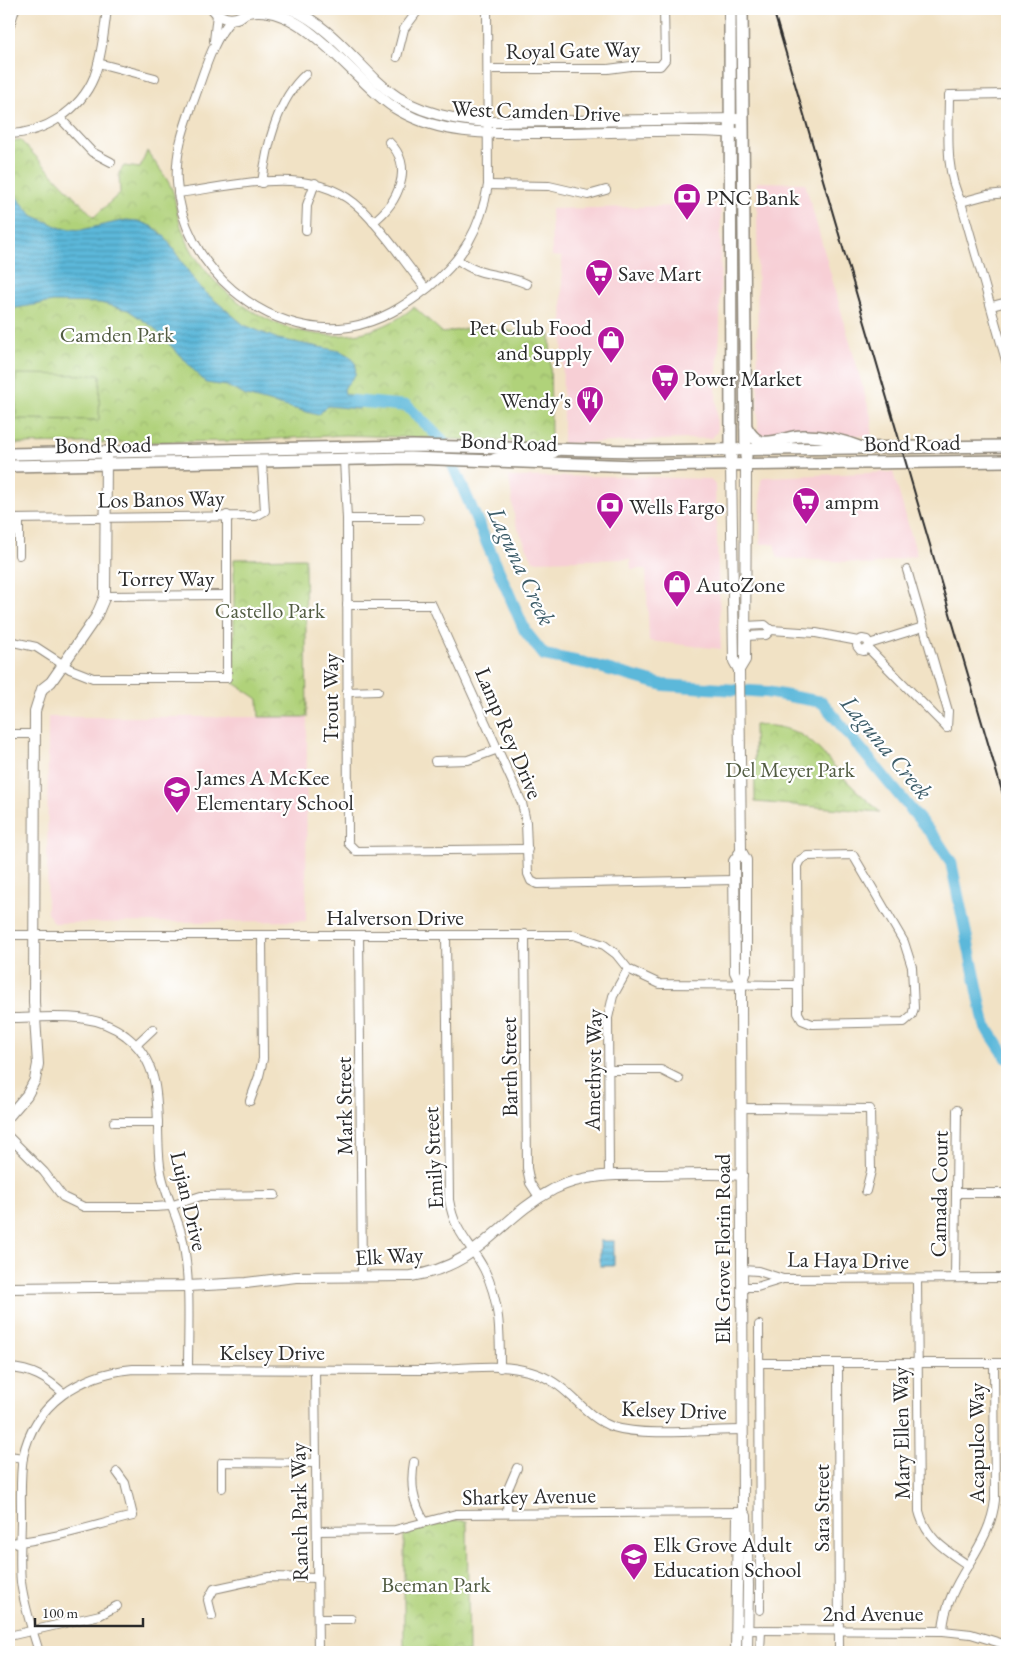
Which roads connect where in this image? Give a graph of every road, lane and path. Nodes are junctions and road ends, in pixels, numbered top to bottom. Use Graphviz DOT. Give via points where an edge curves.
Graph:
graph roads {
  1 [pos="15,9"];
  2 [pos="108,9"];
  3 [pos="291,9"];
  4 [pos="419,9"];
  5 [pos="487,9"];
  6 [pos="664,9"];
  7 [pos="730,9"];
  8 [pos="742,9"];
  9 [pos="248,10"];
  10 [pos="215,11"];
  11 [pos="232,19"];
  12 [pos="9,28"];
  13 [pos="212,53"];
  14 [pos="397,57"];
  15 [pos="98,63"];
  16 [pos="488,69"];
  17 [pos="306,74"];
  18 [pos="155,78"];
  19 [pos="1007,94"];
  20 [pos="60,118"];
  21 [pos="730,119"];
  22 [pos="742,119"];
  23 [pos="488,128"];
  24 [pos="736,133"];
  25 [pos="9,134"];
  26 [pos="389,142"];
  27 [pos="111,162"];
  28 [pos="262,182"];
  29 [pos="315,183"];
  30 [pos="488,185"];
  31 [pos="606,190"];
  32 [pos="178,193"];
  33 [pos="1007,193"];
  34 [pos="730,202"];
  35 [pos="961,202"];
  36 [pos="373,222"];
  37 [pos="306,230"];
  38 [pos="744,247"];
  39 [pos="458,260"];
  40 [pos="731,266"];
  41 [pos="527,284"];
  42 [pos="426,289"];
  43 [pos="744,292"];
  44 [pos="1007,302"];
  45 [pos="992,306"];
  46 [pos="1007,364"];
  47 [pos="746,427"];
  48 [pos="1007,446"];
  49 [pos="866,449"];
  50 [pos="557,450"];
  51 [pos="730,451"];
  52 [pos="746,451"];
  53 [pos="1007,452"];
  54 [pos="9,454"];
  55 [pos="106,460"];
  56 [pos="344,460"];
  57 [pos="481,461"];
  58 [pos="1007,461"];
  59 [pos="262,462"];
  60 [pos="938,463"];
  61 [pos="731,465"];
  62 [pos="746,465"];
  63 [pos="9,466"];
  64 [pos="227,516"];
  65 [pos="106,517"];
  66 [pos="20,519"];
  67 [pos="347,519"];
  68 [pos="419,519"];
  69 [pos="9,520"];
  70 [pos="19,555"];
  71 [pos="907,570"];
  72 [pos="226,595"];
  73 [pos="106,596"];
  74 [pos="733,601"];
  75 [pos="347,605"];
  76 [pos="923,627"];
  77 [pos="745,631"];
  78 [pos="9,641"];
  79 [pos="869,646"];
  80 [pos="63,665"];
  81 [pos="739,670"];
  82 [pos="378,691"];
  83 [pos="347,692"];
  84 [pos="9,734"];
  85 [pos="33,734"];
  86 [pos="498,749"];
  87 [pos="435,761"];
  88 [pos="528,849"];
  89 [pos="741,851"];
  90 [pos="734,880"];
  91 [pos="525,934"];
  92 [pos="9,935"];
  93 [pos="262,935"];
  94 [pos="359,935"];
  95 [pos="446,935"];
  96 [pos="34,936"];
  97 [pos="628,969"];
  98 [pos="741,985"];
  99 [pos="797,985"];
  100 [pos="9,1018"];
  101 [pos="35,1018"];
  102 [pos="153,1029"];
  103 [pos="136,1045"];
  104 [pos="608,1070"];
  105 [pos="679,1078"];
  106 [pos="250,1101"];
  107 [pos="741,1108"];
  108 [pos="958,1110"];
  109 [pos="9,1116"];
  110 [pos="114,1122"];
  111 [pos="158,1122"];
  112 [pos="9,1137"];
  113 [pos="742,1175"];
  114 [pos="609,1176"];
  115 [pos="866,1191"];
  116 [pos="956,1193"];
  117 [pos="1007,1193"];
  118 [pos="275,1195"];
  119 [pos="539,1197"];
  120 [pos="170,1206"];
  121 [pos="473,1253"];
  122 [pos="742,1270"];
  123 [pos="362,1277"];
  124 [pos="955,1278"];
  125 [pos="1007,1278"];
  126 [pos="783,1279"];
  127 [pos="916,1279"];
  128 [pos="187,1286"];
  129 [pos="742,1287"];
  130 [pos="9,1288"];
  131 [pos="759,1325"];
  132 [pos="994,1362"];
  133 [pos="760,1363"];
  134 [pos="917,1363"];
  135 [pos="1007,1363"];
  136 [pos="838,1364"];
  137 [pos="9,1368"];
  138 [pos="500,1368"];
  139 [pos="188,1370"];
  140 [pos="315,1370"];
  141 [pos="63,1393"];
  142 [pos="743,1430"];
  143 [pos="9,1456"];
  144 [pos="23,1458"];
  145 [pos="315,1462"];
  146 [pos="414,1462"];
  147 [pos="517,1468"];
  148 [pos="117,1472"];
  149 [pos="222,1488"];
  150 [pos="742,1512"];
  151 [pos="508,1513"];
  152 [pos="425,1522"];
  153 [pos="318,1531"];
  154 [pos="21,1542"];
  155 [pos="9,1544"];
  156 [pos="969,1566"];
  157 [pos="318,1578"];
  158 [pos="748,1586"];
  159 [pos="760,1586"];
  160 [pos="117,1606"];
  161 [pos="760,1610"];
  162 [pos="212,1616"];
  163 [pos="318,1619"];
  164 [pos="352,1619"];
  165 [pos="32,1630"];
  166 [pos="742,1630"];
  167 [pos="761,1630"];
  168 [pos="943,1630"];
  169 [pos="839,1631"];
  170 [pos="9,1636"];
  171 [pos="1007,1645"];
  172 [pos="39,1652"];
  173 [pos="318,1652"];
  174 [pos="736,1652"];
  175 [pos="747,1652"];
  176 [pos="760,1652"];
  177 [pos="839,1652"];
  1 -- 12 [label="street"];
  2 -- 15 [label="street"];
  3 -- 23 [label="street, West Camden Drive" via="326,29 376,80 403,101 434,114"];
  4 -- 14 [label="street" via="404,29"];
  5 -- 16 [label="street"];
  6 -- 16 [label="street, Royal Gate Way" via="665,60 660,66"];
  7 -- 21 [label="main road, Elk Grove Florin Road"];
  8 -- 22 [label="main road, Elk Grove Florin Road"];
  9 -- 11 [label="street"];
  9 -- 23 [label="street, West Camden Drive" via="274,13 310,30 374,92 399,111 441,127"];
  10 -- 11 [label="street"];
  10 -- 13 [label="street" via="217,26"];
  11 -- 13 [label="street"];
  13 -- 32 [label="street" via="181,136"];
  15 -- 18 [label="street"];
  15 -- 20 [label="street" via="86,91"];
  16 -- 23 [label="street"];
  17 -- 28 [label="street" via="282,106 269,145"];
  19 -- 35 [label="street" via="948,95 950,170 952,185"];
  20 -- 25 [label="street" via="38,129"];
  20 -- 27 [label="street" via="92,152"];
  21 -- 22 [label="street, West Camden Drive"];
  21 -- 23 [label="street, West Camden Drive"];
  21 -- 24 [label="main road, Elk Grove Florin Road"];
  22 -- 24 [label="main road, Elk Grove Florin Road"];
  23 -- 24 [label="street, West Camden Drive"];
  23 -- 30 [label="street"];
  24 -- 34 [label="main road, Elk Grove Florin Road"];
  24 -- 38 [label="main road, Elk Grove Florin Road"];
  26 -- 36 [label="street" via="399,154 402,177 390,205"];
  28 -- 29 [label="street" via="294,180"];
  28 -- 32 [label="street"];
  29 -- 36 [label="street" via="347,198"];
  29 -- 37 [label="street" via="307,205"];
  30 -- 31 [label="street" via="549,186 588,195"];
  30 -- 39 [label="street" via="480,221"];
  32 -- 42 [label="street" via="186,224 208,264 250,302 283,320 321,328 359,325 386,316"];
  33 -- 35 [label="street"];
  34 -- 38 [label="main road" via="737,222 738,241"];
  34 -- 40 [label="main road, Elk Grove Florin Road"];
  35 -- 45 [label="street"];
  36 -- 42 [label="street"];
  38 -- 43 [label="main road, Elk Grove Florin Road"];
  39 -- 41 [label="street" via="479,273"];
  39 -- 42 [label="street"];
  40 -- 43 [label="main road" via="738,272 738,282"];
  40 -- 51 [label="main road, Elk Grove Florin Road"];
  43 -- 47 [label="main road, Elk Grove Florin Road"];
  44 -- 45 [label="street"];
  45 -- 46 [label="street"];
  47 -- 49 [label="main road" via="761,442 818,436"];
  47 -- 52 [label="main road, Elk Grove Florin Road"];
  48 -- 49 [label="main road, Bond Road"];
  49 -- 52 [label="main road, Bond Road"];
  50 -- 51 [label="main road, Bond Road"];
  50 -- 55 [label="main road, Bond Road" via="413,446"];
  50 -- 57 [label="street" via="551,455 508,455"];
  51 -- 52 [label="main road, Bond Road"];
  51 -- 61 [label="main road, Elk Grove Florin Road"];
  52 -- 62 [label="main road, Elk Grove Florin Road"];
  53 -- 60 [label="main road" via="953,457"];
  54 -- 55 [label="main road, Bond Road"];
  55 -- 59 [label="main road, Bond Road"];
  55 -- 63 [label="main road, Bond Road"];
  55 -- 65 [label="street"];
  56 -- 57 [label="main road, Bond Road"];
  56 -- 59 [label="main road, Bond Road"];
  56 -- 67 [label="street, Trout Way"];
  57 -- 61 [label="main road, Bond Road" via="636,466"];
  58 -- 60 [label="main road, Bond Road"];
  59 -- 64 [label="street, Los Banos Way" via="264,511 256,516"];
  60 -- 62 [label="main road, Bond Road"];
  61 -- 62 [label="main road, Bond Road"];
  61 -- 74 [label="street, Elk Grove Florin Road"];
  62 -- 77 [label="street, Elk Grove Florin Road"];
  64 -- 65 [label="street, Los Banos Way"];
  64 -- 72 [label="street"];
  65 -- 66 [label="street, Los Banos Way"];
  65 -- 73 [label="street"];
  66 -- 69 [label="street, Los Banos Way"];
  66 -- 70 [label="street"];
  67 -- 68 [label="street"];
  67 -- 75 [label="street, Trout Way"];
  71 -- 76 [label="street"];
  72 -- 73 [label="street, Torrey Way"];
  72 -- 80 [label="street" via="227,678 102,679 77,673"];
  73 -- 80 [label="street" via="100,611"];
  74 -- 77 [label="street" via="739,610 739,634"];
  74 -- 81 [label="street, Elk Grove Florin Road" via="734,661"];
  75 -- 83 [label="street, Trout Way"];
  75 -- 86 [label="street, Lamp Rey Drive" via="432,605"];
  76 -- 79 [label="street"];
  76 -- 79 [label="street" via="948,711 947,728"];
  77 -- 79 [label="street" via="766,635 771,630 816,633 858,641 864,639"];
  77 -- 81 [label="street, Elk Grove Florin Road" via="745,660"];
  78 -- 80 [label="street" via="36,647"];
  80 -- 85 [label="street" via="39,696 34,711"];
  81 -- 89 [label="street, Elk Grove Florin Road"];
  82 -- 83 [label="street"];
  83 -- 88 [label="street, Trout Way" via="348,843 356,851"];
  84 -- 85 [label="street"];
  85 -- 96 [label="street"];
  86 -- 87 [label="street" via="468,760"];
  86 -- 88 [label="street, Lamp Rey Drive" via="525,811"];
  88 -- 90 [label="street, Lamp Rey Drive" via="528,874 537,884"];
  89 -- 90 [label="street, Elk Grove Florin Road" via="734,861"];
  89 -- 98 [label="street, Elk Grove Florin Road" via="746,860 746,972"];
  90 -- 98 [label="street, Elk Grove Florin Road" via="735,972"];
  91 -- 95 [label="street, Halverson Drive"];
  91 -- 97 [label="street, Halverson Drive" via="589,938 616,954"];
  91 -- 119 [label="street, Barth Street" via="527,1168 530,1183"];
  92 -- 96 [label="street, Halverson Drive"];
  93 -- 94 [label="street, Halverson Drive"];
  93 -- 96 [label="street, Halverson Drive"];
  93 -- 106 [label="street" via="262,1059"];
  94 -- 95 [label="street, Halverson Drive"];
  94 -- 123 [label="street, Mark Street"];
  95 -- 121 [label="street, Emily Street" via="449,1200 455,1224"];
  96 -- 101 [label="street"];
  97 -- 98 [label="street, Halverson Drive" via="652,982 668,985"];
  97 -- 104 [label="street, Amethyst Way" via="616,989 609,1011"];
  98 -- 99 [label="street, Halverson Drive"];
  98 -- 107 [label="street, Elk Grove Florin Road"];
  99 -- 99 [label="street" via="798,1012 808,1024 900,1023 912,1015 914,984 904,942 853,855 807,856 798,863"];
  100 -- 101 [label="street, Lujan Drive"];
  101 -- 103 [label="street, Lujan Drive" via="93,1020 117,1029"];
  101 -- 109 [label="street" via="38,1056 34,1080 23,1102"];
  102 -- 103 [label="street"];
  103 -- 111 [label="street, Lujan Drive" via="146,1058 156,1082"];
  104 -- 105 [label="street" via="661,1070"];
  104 -- 114 [label="street, Amethyst Way"];
  107 -- 113 [label="street, Elk Grove Florin Road"];
  107 -- 115 [label="street" via="870,1109 871,1171"];
  108 -- 116 [label="street, Camada Court"];
  110 -- 111 [label="street"];
  111 -- 120 [label="street, Lujan Drive" via="160,1165"];
  112 -- 120 [label="street" via="44,1172 63,1197 77,1205"];
  113 -- 114 [label="street, Elk Way"];
  113 -- 122 [label="street, Elk Grove Florin Road"];
  114 -- 119 [label="street, Elk Way" via="572,1182"];
  116 -- 117 [label="street"];
  116 -- 124 [label="street, Camada Court"];
  118 -- 120 [label="street" via="201,1196"];
  119 -- 121 [label="street, Elk Way"];
  120 -- 128 [label="street, Lujan Drive" via="183,1240"];
  121 -- 123 [label="street, Elk Way" via="427,1274"];
  121 -- 138 [label="street, Emily Street" via="484,1268 494,1294 499,1322"];
  122 -- 126 [label="street, La Haya Drive"];
  122 -- 129 [label="street, Elk Grove Florin Road"];
  123 -- 128 [label="street, Elk Way" via="296,1277"];
  124 -- 125 [label="street, La Haya Drive"];
  124 -- 127 [label="street, La Haya Drive"];
  126 -- 127 [label="street, La Haya Drive"];
  126 -- 129 [label="street" via="757,1287"];
  127 -- 134 [label="street, Mary Ellen Way"];
  128 -- 130 [label="street, Elk Way"];
  128 -- 139 [label="street, Lujan Drive"];
  129 -- 142 [label="street, Elk Grove Florin Road"];
  131 -- 133 [label="street"];
  132 -- 134 [label="street"];
  132 -- 135 [label="street"];
  132 -- 156 [label="street, Acapulco Way" via="994,1508 986,1536"];
  133 -- 136 [label="street"];
  133 -- 159 [label="street"];
  134 -- 136 [label="street"];
  134 -- 156 [label="street, Mary Ellen Way" via="921,1518 932,1538"];
  136 -- 169 [label="street, Sara Street"];
  137 -- 141 [label="street" via="34,1372"];
  138 -- 140 [label="street, Kelsey Drive"];
  138 -- 142 [label="street, Kelsey Drive" via="524,1370 546,1377 593,1417 622,1429"];
  139 -- 140 [label="street, Kelsey Drive"];
  139 -- 141 [label="street, Kelsey Drive" via="108,1372"];
  140 -- 145 [label="street, Ranch Park Way"];
  141 -- 144 [label="street, Kelsey Drive" via="35,1425"];
  142 -- 150 [label="street, Elk Grove Florin Road"];
  143 -- 144 [label="street"];
  144 -- 154 [label="street, Kelsey Drive"];
  145 -- 149 [label="street" via="222,1462"];
  145 -- 153 [label="street, Ranch Park Way"];
  146 -- 152 [label="street" via="413,1496"];
  147 -- 151 [label="street" via="509,1482"];
  148 -- 154 [label="street" via="125,1483 133,1516 43,1540"];
  150 -- 151 [label="street, Sharkey Avenue"];
  150 -- 158 [label="street, Elk Grove Florin Road" via="746,1516"];
  150 -- 166 [label="street, Elk Grove Florin Road" via="738,1517"];
  151 -- 152 [label="street, Sharkey Avenue" via="456,1514"];
  152 -- 153 [label="street, Sharkey Avenue" via="395,1530"];
  153 -- 157 [label="street, Ranch Park Way"];
  154 -- 155 [label="street"];
  154 -- 165 [label="street, Kelsey Drive" via="21,1582"];
  156 -- 168 [label="street, Acapulco Way" via="949,1598"];
  157 -- 162 [label="street" via="270,1577 214,1589 208,1600"];
  157 -- 163 [label="street, Ranch Park Way"];
  158 -- 159 [label="street"];
  158 -- 166 [label="street, Elk Grove Florin Road"];
  159 -- 161 [label="street"];
  160 -- 165 [label="street" via="100,1615"];
  163 -- 164 [label="street"];
  163 -- 173 [label="street, Ranch Park Way"];
  165 -- 170 [label="street"];
  165 -- 172 [label="street, Kelsey Drive"];
  166 -- 167 [label="street, 2nd Avenue"];
  166 -- 174 [label="street, Elk Grove Florin Road"];
  166 -- 175 [label="street, Elk Grove Florin Road"];
  167 -- 169 [label="street, 2nd Avenue"];
  167 -- 176 [label="street"];
  168 -- 169 [label="street, 2nd Avenue"];
  168 -- 171 [label="street, 2nd Avenue"];
  169 -- 177 [label="street, Sara Street"];
}
